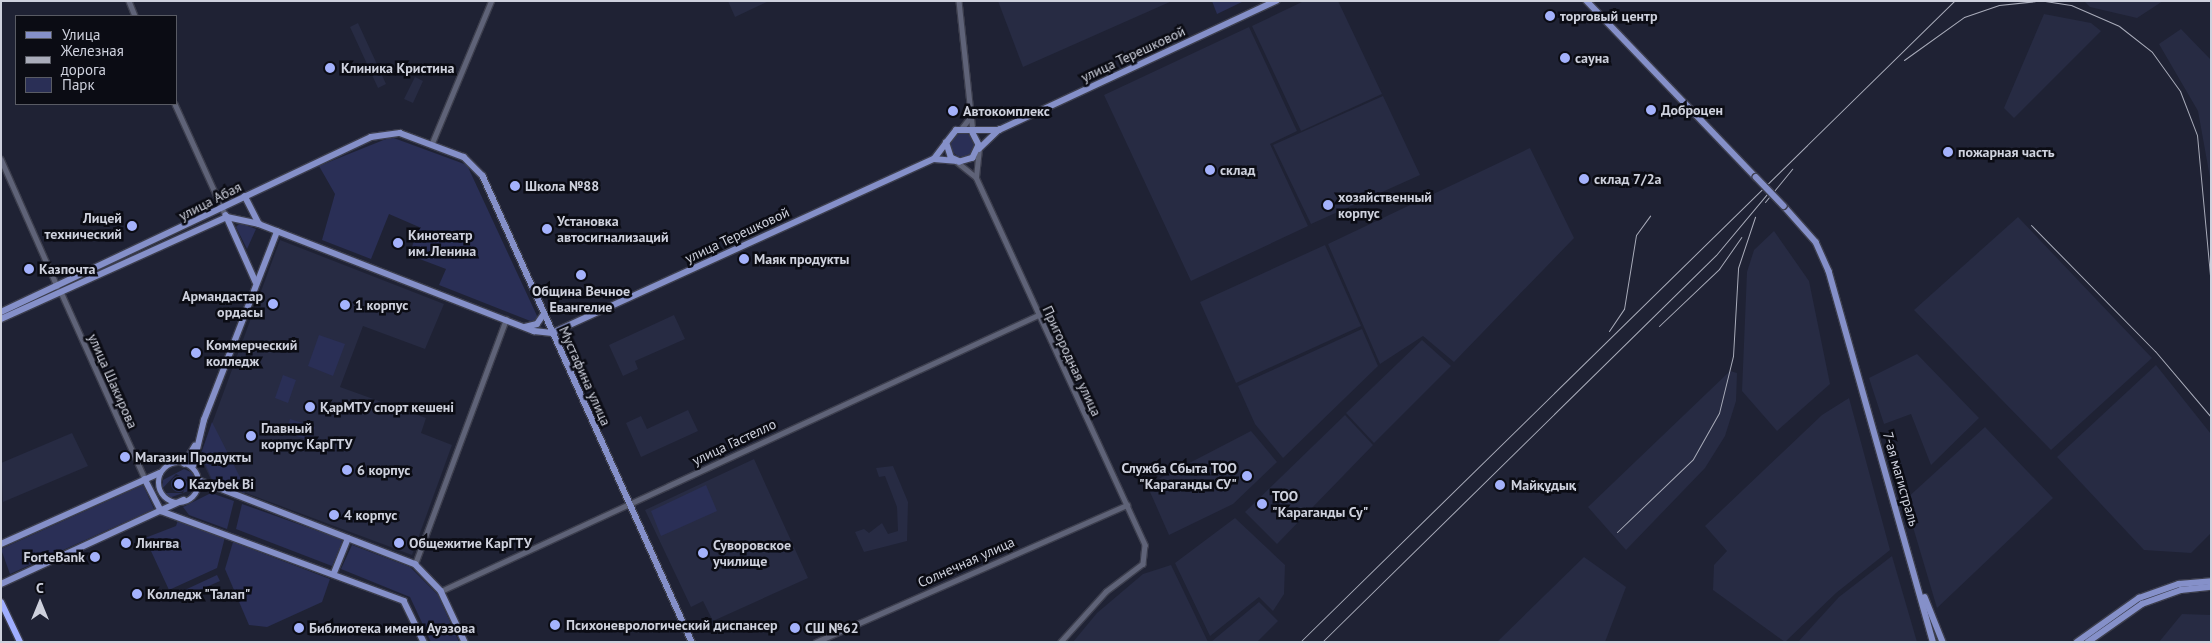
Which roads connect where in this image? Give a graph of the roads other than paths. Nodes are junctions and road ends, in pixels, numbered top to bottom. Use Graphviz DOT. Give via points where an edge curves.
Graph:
graph roads {
  1 [pos="129,1"];
  2 [pos="491,1"];
  3 [pos="959,1"];
  4 [pos="1276,1"];
  5 [pos="1587,1"];
  6 [pos="135,15"];
  7 [pos="175,105"];
  8 [pos="971,116"];
  9 [pos="961,129"];
  10 [pos="999,130"];
  11 [pos="973,133"];
  12 [pos="432,143"];
  13 [pos="946,143"];
  14 [pos="979,150"];
  15 [pos="1,159"];
  16 [pos="934,159"];
  17 [pos="955,161"];
  18 [pos="976,177"];
  19 [pos="245,196"];
  20 [pos="225,214"];
  21 [pos="259,224"];
  22 [pos="277,232"];
  23 [pos="256,282"];
  24 [pos="57,286"];
  25 [pos="61,292"];
  26 [pos="1,312"];
  27 [pos="544,314"];
  28 [pos="1038,315"];
  29 [pos="1,319"];
  30 [pos="506,319"];
  31 [pos="525,327"];
  32 [pos="552,333"];
  33 [pos="196,444"];
  34 [pos="184,464"];
  35 [pos="193,466"];
  36 [pos="160,473"];
  37 [pos="145,479"];
  38 [pos="201,481"];
  39 [pos="164,500"];
  40 [pos="184,500"];
  41 [pos="628,503"];
  42 [pos="1127,504"];
  43 [pos="170,507"];
  44 [pos="160,512"];
  45 [pos="189,519"];
  46 [pos="348,539"];
  47 [pos="1,544"];
  48 [pos="415,564"];
  49 [pos="334,573"];
  50 [pos="2211,581"];
  51 [pos="1,584"];
  52 [pos="2211,587"];
  53 [pos="1922,590"];
  54 [pos="441,591"];
  55 [pos="1,602"];
  56 [pos="20,642"];
  57 [pos="424,642"];
  58 [pos="465,642"];
  59 [pos="692,642"];
  60 [pos="816,642"];
  61 [pos="1061,642"];
  62 [pos="1933,642"];
  63 [pos="1943,642"];
  64 [pos="2078,642"];
  65 [pos="2088,642"];
  1 -- 6 [label="street"];
  2 -- 12 [label="street"];
  3 -- 8 [label="street"];
  4 -- 10 [label="main road, улица Терешковой"];
  5 -- 53 [label="main road, 7-ая магистраль, bridge" via="1784,206 1822,251"];
  7 -- 20 [label="street"];
  8 -- 9 [label="street"];
  8 -- 11 [label="street"];
  9 -- 11 [label="main road, улица Терешковой"];
  9 -- 13 [label="main road, улица Терешковой" via="951,133"];
  10 -- 11 [label="main road, улица Терешковой"];
  10 -- 14 [label="main road, улица Терешковой"];
  11 -- 14 [label="main road"];
  12 -- 19 [label="main road, улица Абая" via="384,134"];
  12 -- 27 [label="main road, Мустафина улица" via="470,161 483,176"];
  13 -- 16 [label="main road, улица Терешковой"];
  13 -- 17 [label="main road"];
  14 -- 17 [label="main road, улица Терешковой" via="969,161"];
  14 -- 18 [label="street"];
  15 -- 24 [label="street"];
  16 -- 17 [label="main road, улица Терешковой"];
  16 -- 32 [label="main road, улица Терешковой"];
  17 -- 18 [label="street"];
  18 -- 28 [label="street, Пригородная улица"];
  19 -- 20 [label="main road, улица Абая"];
  19 -- 21 [label="main road"];
  20 -- 21 [label="main road, улица Абая"];
  20 -- 23 [label="main road, улица Абая"];
  20 -- 24 [label="main road, улица Абая"];
  20 -- 25 [label="main road, улица Абая"];
  21 -- 22 [label="main road, улица Абая"];
  22 -- 23 [label="main road"];
  22 -- 30 [label="main road, улица Абая"];
  23 -- 33 [label="main road"];
  24 -- 25 [label="main road"];
  24 -- 26 [label="main road, улица Абая"];
  25 -- 29 [label="main road, улица Абая"];
  25 -- 37 [label="street, улица Шакирова"];
  27 -- 31 [label="main road" via="537,324"];
  27 -- 32 [label="main road, Мустафина улица"];
  28 -- 41 [label="street, улица Гастелло"];
  28 -- 42 [label="street, Пригородная улица"];
  30 -- 31 [label="main road, улица Абая"];
  30 -- 48 [label="street"];
  31 -- 32 [label="main road, улица Абая"];
  32 -- 41 [label="main road, Мустафина улица"];
  33 -- 34 [label="main road"];
  33 -- 35 [label="main road"];
  34 -- 35 [label="main road"];
  34 -- 36 [label="main road"];
  35 -- 38 [label="main road"];
  36 -- 37 [label="main road"];
  36 -- 39 [label="main road" via="158,490"];
  37 -- 44 [label="main road"];
  37 -- 47 [label="main road"];
  38 -- 40 [label="main road" via="195,494"];
  38 -- 46 [label="main road"];
  39 -- 40 [label="main road"];
  39 -- 43 [label="main road"];
  40 -- 43 [label="main road"];
  41 -- 54 [label="street, улица Гастелло"];
  41 -- 59 [label="main road, Мустафина улица"];
  42 -- 60 [label="street, Солнечная улица"];
  42 -- 61 [label="street, Пригородная улица" via="1147,556"];
  43 -- 44 [label="main road"];
  43 -- 45 [label="main road"];
  44 -- 45 [label="main road"];
  44 -- 51 [label="main road"];
  45 -- 49 [label="main road"];
  46 -- 48 [label="main road"];
  46 -- 49 [label="main road"];
  48 -- 54 [label="main road"];
  49 -- 57 [label="main road" via="404,602"];
  50 -- 64 [label="main road" via="2179,584 2139,598"];
  52 -- 65 [label="main road" via="2181,590 2142,604"];
  53 -- 62 [label="main road"];
  53 -- 63 [label="main road"];
  54 -- 58 [label="main road"];
  55 -- 56 [label="highway"];
}
